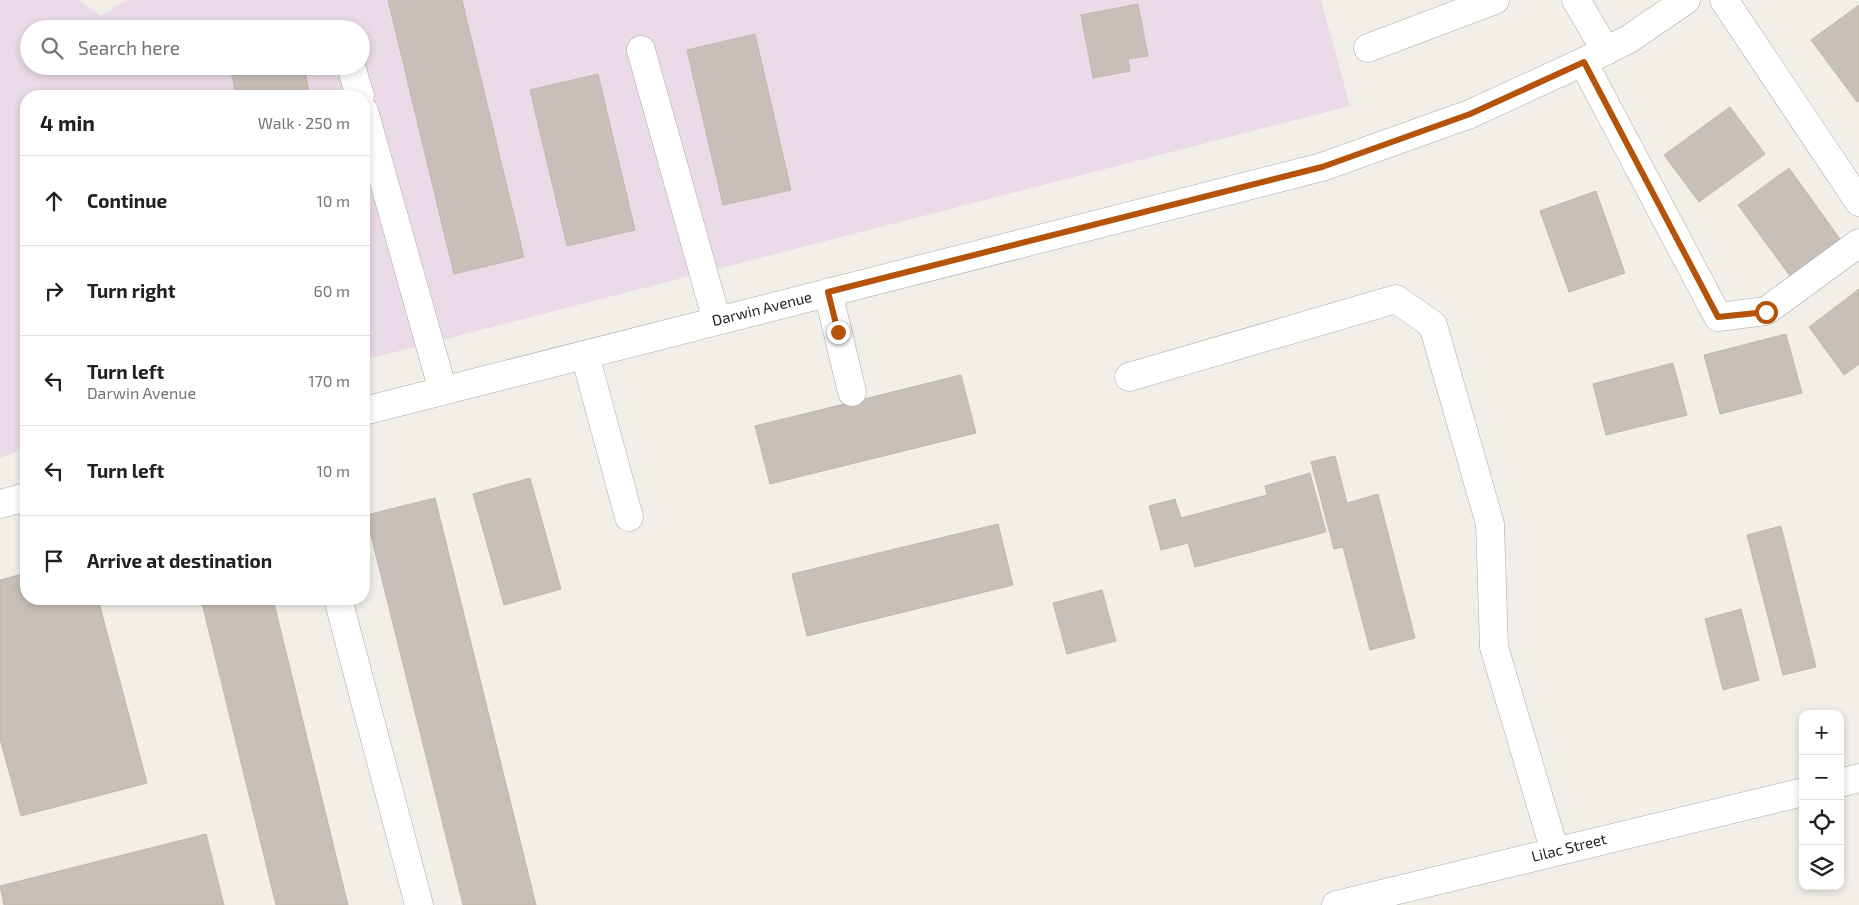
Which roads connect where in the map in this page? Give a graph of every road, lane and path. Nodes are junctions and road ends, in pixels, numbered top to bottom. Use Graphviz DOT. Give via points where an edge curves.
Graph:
graph roads {
  1 [pos="1495,0"];
  2 [pos="1576,0"];
  3 [pos="1686,0"];
  4 [pos="1724,0"];
  5 [pos="1368,48"];
  6 [pos="641,50"];
  7 [pos="1595,56"];
  8 [pos="354,75"];
  9 [pos="358,90"];
  10 [pos="370,132"];
  11 [pos="1859,202"];
  12 [pos="1859,243"];
  13 [pos="828,292"];
  14 [pos="717,321"];
  15 [pos="585,355"];
  16 [pos="1129,377"];
  17 [pos="443,391"];
  18 [pos="852,392"];
  19 [pos="370,409"];
  20 [pos="20,499"];
  21 [pos="0,504"];
  22 [pos="630,517"];
  23 [pos="340,605"];
  24 [pos="1859,778"];
  25 [pos="1844,782"];
  26 [pos="1799,793"];
  27 [pos="1555,852"];
  28 [pos="419,905"];
  29 [pos="1336,905"];
  1 -- 5 [label="street"];
  2 -- 7 [label="street"];
  3 -- 7 [label="street, Darwin Avenue" via="1629,39"];
  4 -- 11 [label="street"];
  6 -- 14 [label="street"];
  7 -- 12 [label="street" via="1718,317 1766,312"];
  7 -- 13 [label="street, Darwin Avenue" via="1470,114 1322,167"];
  8 -- 9 [label="street"];
  10 -- 17 [label="street"];
  13 -- 14 [label="street, Darwin Avenue"];
  13 -- 18 [label="street"];
  14 -- 15 [label="street, Darwin Avenue"];
  15 -- 17 [label="street, Darwin Avenue"];
  15 -- 22 [label="street"];
  16 -- 27 [label="street" via="1396,299 1433,325 1490,524 1494,647"];
  17 -- 19 [label="street, Darwin Avenue"];
  20 -- 21 [label="street"];
  23 -- 28 [label="street"];
  24 -- 25 [label="street"];
  26 -- 27 [label="street, Lilac Street"];
  27 -- 29 [label="street, Lilac Street"];
}
